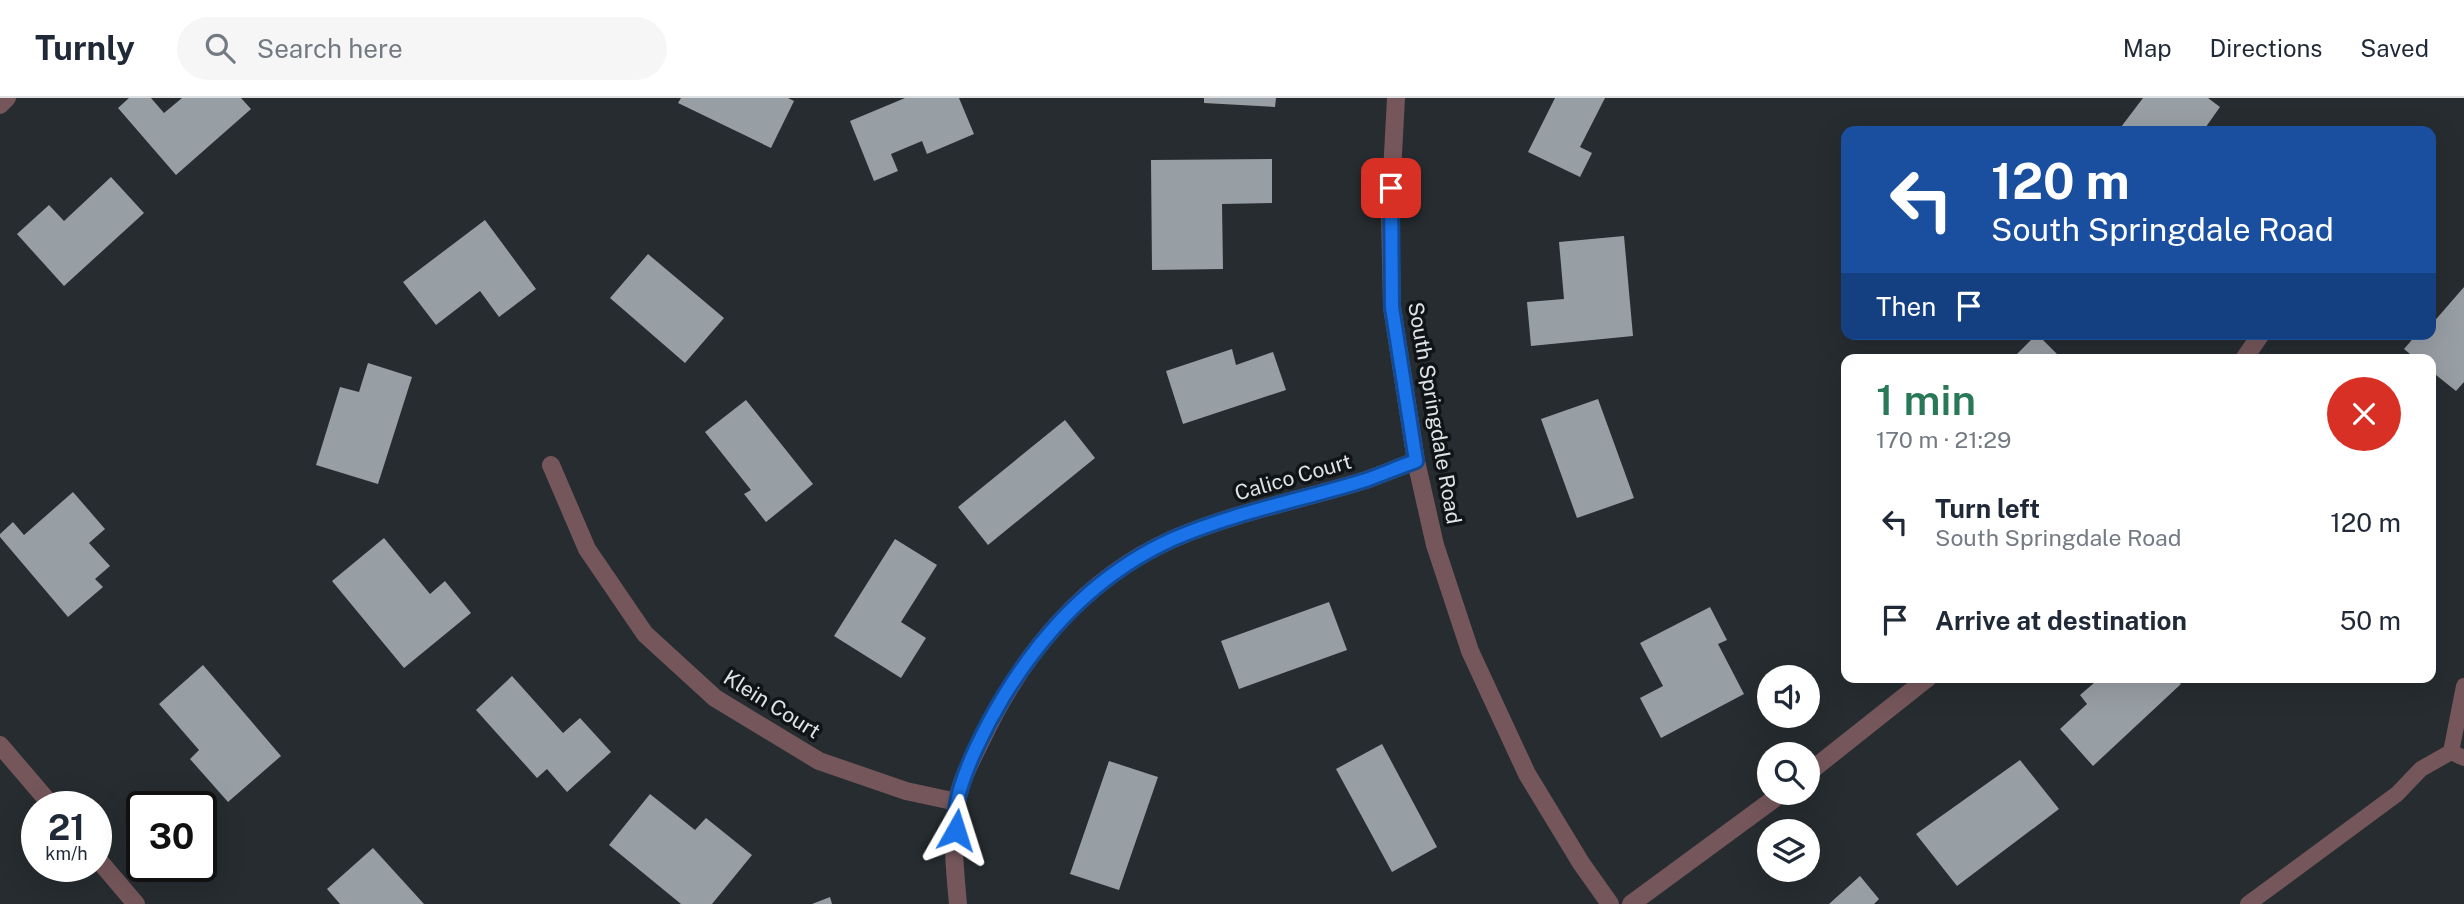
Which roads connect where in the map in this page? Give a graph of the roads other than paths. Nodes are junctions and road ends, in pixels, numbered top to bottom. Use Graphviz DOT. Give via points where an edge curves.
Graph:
graph roads {
  1 [pos="7,98"];
  2 [pos="1396,98"];
  3 [pos="0,105"];
  4 [pos="1416,461"];
  5 [pos="551,465"];
  6 [pos="1922,683"];
  7 [pos="2464,686"];
  8 [pos="0,745"];
  9 [pos="2458,755"];
  10 [pos="1820,764"];
  11 [pos="39,791"];
  12 [pos="957,802"];
  13 [pos="1766,805"];
  14 [pos="112,876"];
  15 [pos="136,904"];
  16 [pos="958,904"];
  17 [pos="1610,904"];
  18 [pos="1631,904"];
  19 [pos="2248,904"];
  1 -- 3 [label="street"];
  2 -- 4 [label="street, South Springdale Road" via="1390,210 1392,307"];
  4 -- 12 [label="street, Calico Court" via="1367,480 1230,518 1171,540 1112,574 1060,619 1025,662 995,712"];
  4 -- 17 [label="street, South Springdale Road" via="1435,545 1470,650 1527,774"];
  5 -- 12 [label="street, Klein Court" via="587,549 646,634 715,698 819,761 906,791"];
  6 -- 10 [label="street"];
  7 -- 9 [label="lane"];
  8 -- 11 [label="street"];
  9 -- 19 [label="lane" via="2421,769 2397,794"];
  12 -- 16 [label="street, Calico Court" via="954,857"];
  13 -- 18 [label="street"];
  14 -- 15 [label="street"];
}
